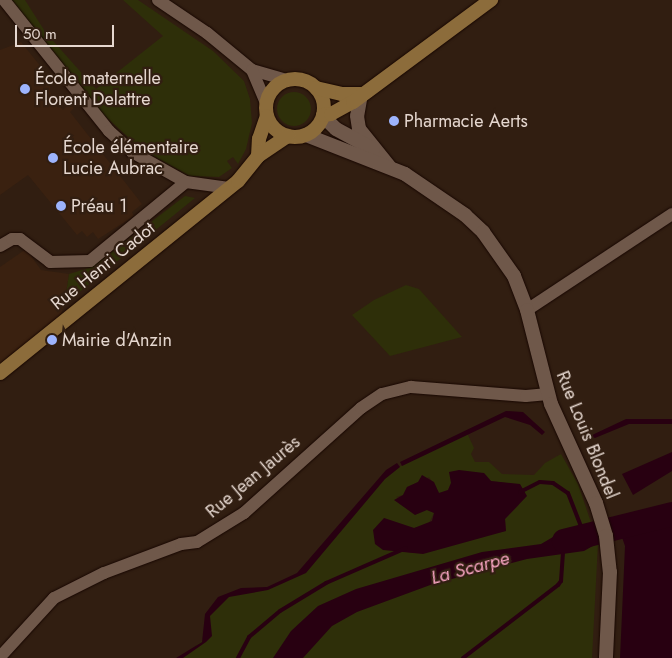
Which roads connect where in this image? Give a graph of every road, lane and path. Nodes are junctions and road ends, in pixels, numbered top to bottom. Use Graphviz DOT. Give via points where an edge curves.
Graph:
graph roads {
  1 [pos="4,0"];
  2 [pos="158,0"];
  3 [pos="491,0"];
  4 [pos="252,70"];
  5 [pos="288,80"];
  6 [pos="316,88"];
  7 [pos="361,94"];
  8 [pos="267,110"];
  9 [pos="323,115"];
  10 [pos="306,135"];
  11 [pos="288,136"];
  12 [pos="378,152"];
  13 [pos="258,156"];
  14 [pos="390,166"];
  15 [pos="186,182"];
  16 [pos="229,188"];
  17 [pos="672,214"];
  18 [pos="0,246"];
  19 [pos="527,310"];
  20 [pos="0,373"];
  21 [pos="548,394"];
  22 [pos="0,657"];
  23 [pos="606,658"];
  1 -- 15 [label="street" via="109,131 132,152"];
  2 -- 4 [label="street" via="207,33"];
  3 -- 7 [label="main road"];
  4 -- 5 [label="street"];
  4 -- 8 [label="street"];
  5 -- 6 [label="main road" via="306,81"];
  5 -- 8 [label="main road" via="274,89"];
  6 -- 7 [label="main road" via="342,94"];
  6 -- 9 [label="main road" via="323,100"];
  7 -- 9 [label="main road" via="331,114"];
  7 -- 12 [label="street" via="357,122"];
  8 -- 11 [label="main road" via="275,129"];
  8 -- 13 [label="main road"];
  9 -- 10 [label="main road" via="317,128"];
  9 -- 12 [label="street" via="336,128"];
  10 -- 11 [label="main road"];
  10 -- 14 [label="street"];
  11 -- 13 [label="main road, Rue Henri Cadot"];
  12 -- 14 [label="street"];
  13 -- 16 [label="main road, Rue Henri Cadot"];
  14 -- 19 [label="street, Rue Louis Blondel" via="464,215 483,232 514,276"];
  15 -- 16 [label="street"];
  15 -- 18 [label="street" via="90,261 50,262 20,239 12,239"];
  16 -- 20 [label="main road, Rue Henri Cadot"];
  17 -- 19 [label="street"];
  19 -- 21 [label="street, Rue Louis Blondel"];
  21 -- 22 [label="street, Rue Jean Jaurès" via="526,396 411,387 382,394 361,408 244,513 197,542 181,544 104,573 54,598"];
  21 -- 23 [label="street, Rue Louis Blondel" via="604,529 610,572"];
}
